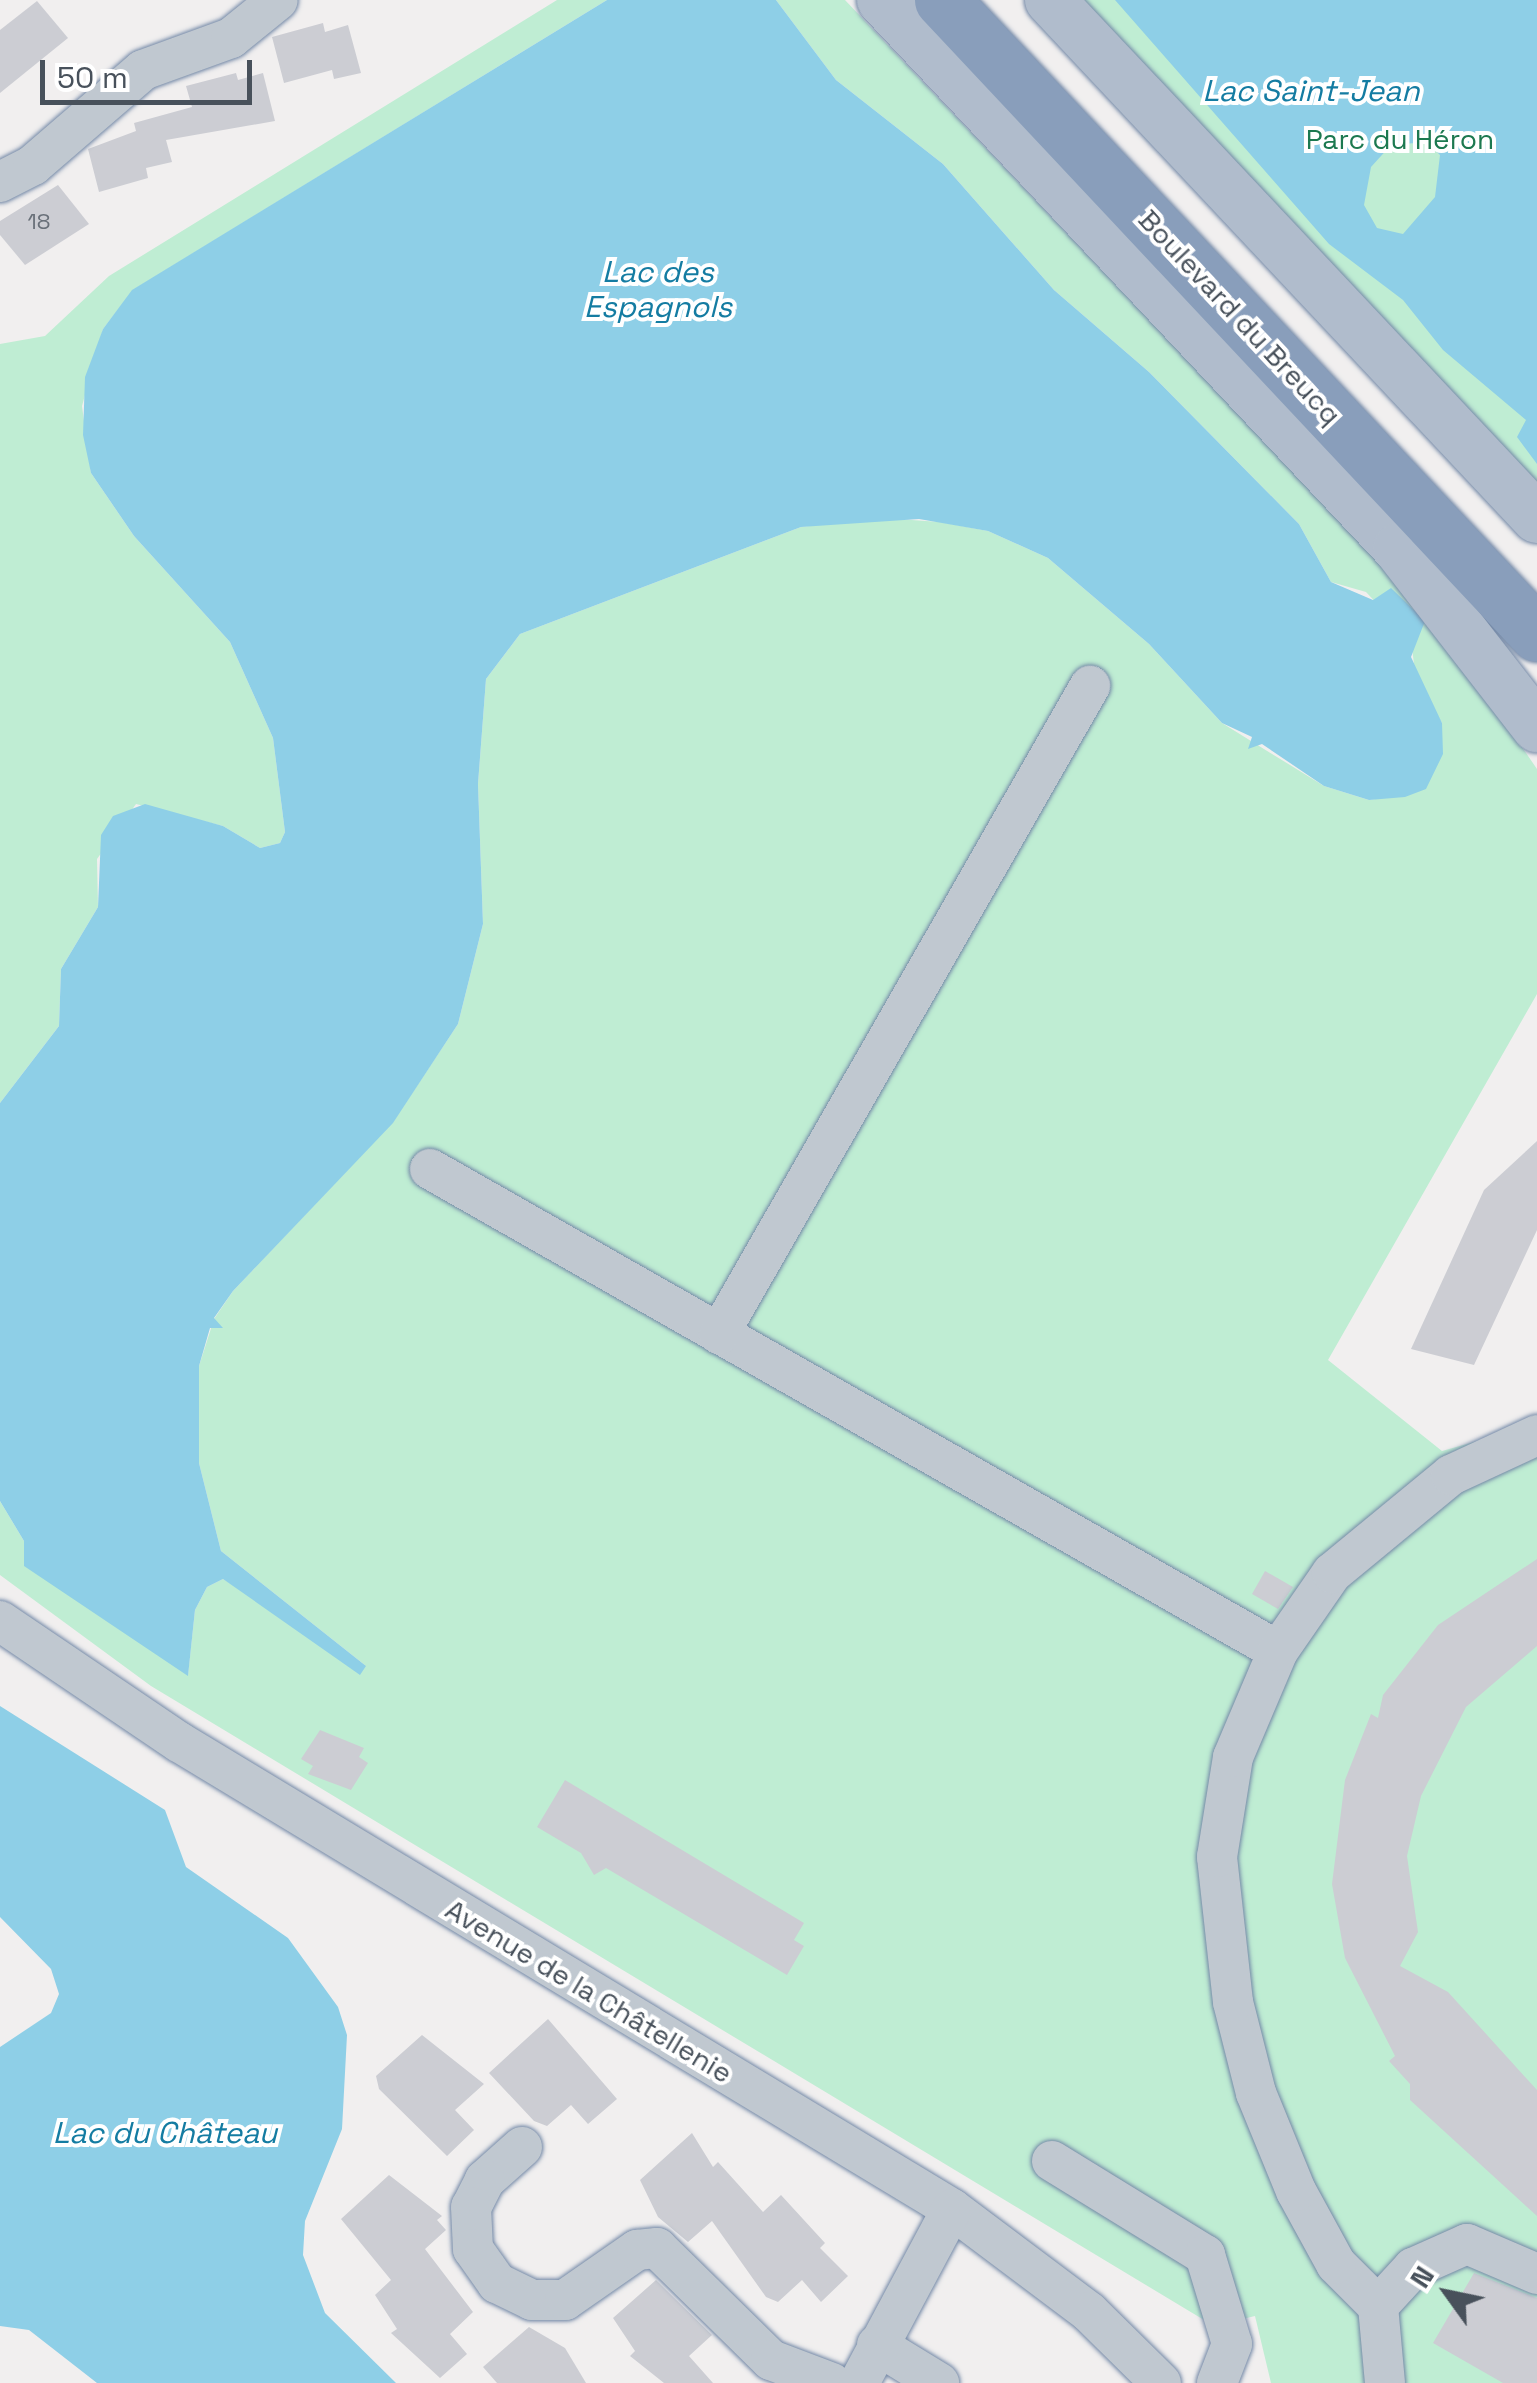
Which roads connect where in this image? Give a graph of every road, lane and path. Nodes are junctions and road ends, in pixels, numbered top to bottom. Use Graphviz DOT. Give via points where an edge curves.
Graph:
graph roads {
  1 [pos="278,0"];
  2 [pos="882,0"];
  3 [pos="942,0"];
  4 [pos="990,0"];
  5 [pos="1050,0"];
  6 [pos="0,182"];
  7 [pos="1537,518"];
  8 [pos="1537,585"];
  9 [pos="1537,634"];
  10 [pos="1090,686"];
  11 [pos="1537,727"];
  12 [pos="430,1170"];
  13 [pos="719,1334"];
  14 [pos="1537,1435"];
  15 [pos="0,1621"];
  16 [pos="1278,1651"];
  17 [pos="522,2146"];
  18 [pos="1052,2161"];
  19 [pos="952,2209"];
  20 [pos="1537,2274"];
  21 [pos="1378,2306"];
  22 [pos="878,2345"];
  23 [pos="832,2383"];
  24 [pos="859,2383"];
  25 [pos="939,2383"];
  26 [pos="1161,2383"];
  27 [pos="1217,2383"];
  28 [pos="1385,2383"];
  1 -- 6 [label="street" via="231,38 143,70 33,164"];
  2 -- 11 [label="main road" via="1398,548"];
  3 -- 9 [label="highway, Boulevard du Breucq"];
  4 -- 8 [label="highway, Boulevard du Breucq"];
  5 -- 7 [label="main road"];
  10 -- 13 [label="street"];
  12 -- 13 [label="street"];
  13 -- 16 [label="street"];
  14 -- 16 [label="street" via="1451,1475 1380,1526 1332,1574"];
  15 -- 19 [label="street, Avenue de la Châtellenie" via="110,1699"];
  16 -- 21 [label="street" via="1233,1757 1217,1857 1221,1923 1256,2093 1296,2191 1336,2264"];
  17 -- 23 [label="street" via="485,2180 471,2207 473,2248 497,2283 532,2300 564,2300 637,2250 657,2248 771,2360"];
  18 -- 27 [label="street" via="1210,2261 1232,2344"];
  19 -- 22 [label="street"];
  19 -- 26 [label="street, Avenue de la Châtellenie" via="1089,2312"];
  20 -- 21 [label="street" via="1467,2244 1413,2268"];
  21 -- 28 [label="street"];
  22 -- 24 [label="street"];
  22 -- 25 [label="street"];
}
